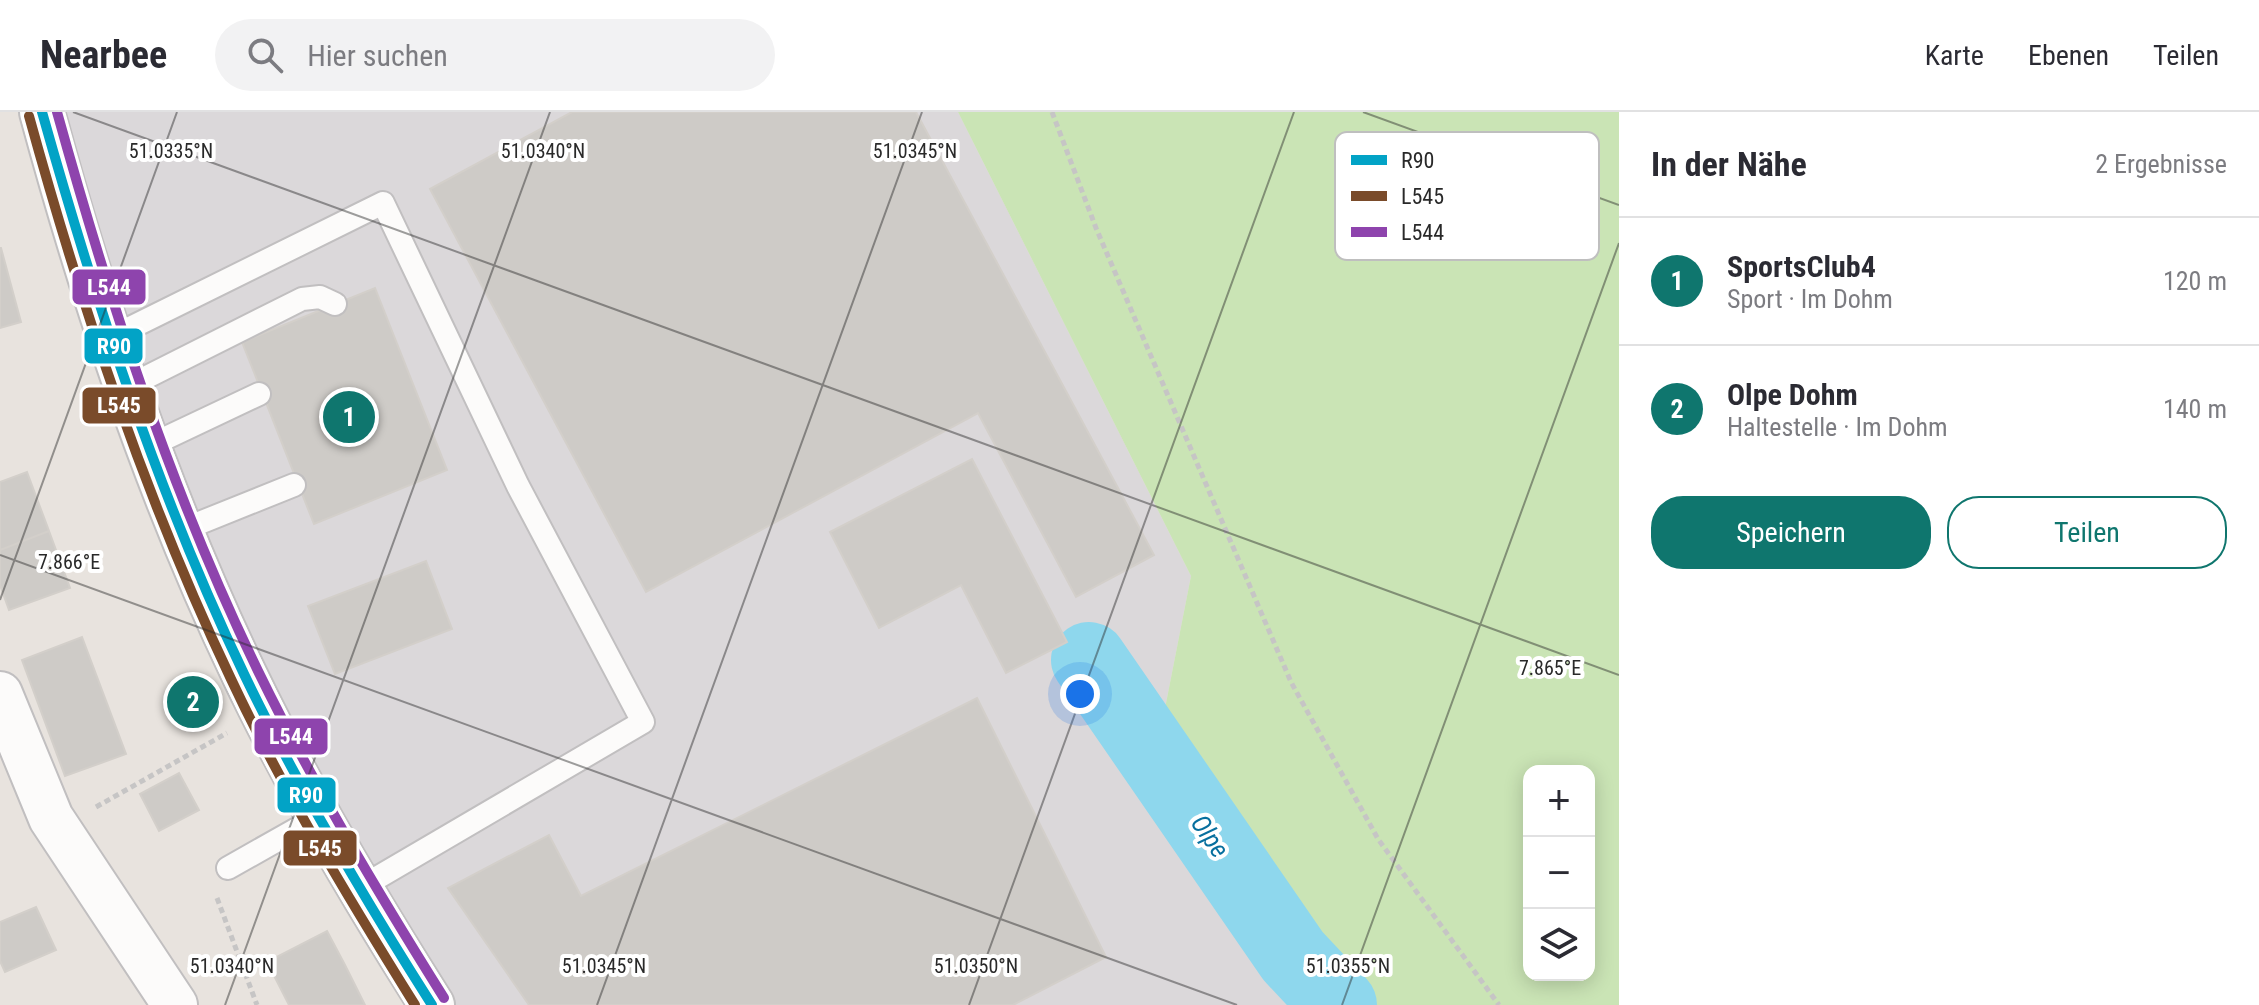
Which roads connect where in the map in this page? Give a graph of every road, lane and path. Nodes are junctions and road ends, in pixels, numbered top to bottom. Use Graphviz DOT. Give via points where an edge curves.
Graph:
graph roads {
  1 [pos="42,112"];
  2 [pos="1052,112"];
  3 [pos="335,304"];
  4 [pos="110,338"];
  5 [pos="127,387"];
  6 [pos="259,394"];
  7 [pos="146,438"];
  8 [pos="294,485"];
  9 [pos="182,530"];
  10 [pos="0,694"];
  11 [pos="212,742"];
  12 [pos="105,802"];
  13 [pos="320,816"];
  14 [pos="228,868"];
  15 [pos="358,889"];
  16 [pos="175,1005"];
  17 [pos="257,1005"];
  18 [pos="432,1005"];
  19 [pos="1499,1005"];
  1 -- 4 [label="street"];
  2 -- 19 [label="path" via="1096,228 1291,682 1378,839"];
  3 -- 5 [label="lane" via="320,297 302,299"];
  4 -- 5 [label="street"];
  4 -- 15 [label="lane" via="383,203 518,486 643,722"];
  5 -- 7 [label="street"];
  6 -- 7 [label="lane"];
  7 -- 9 [label="street"];
  8 -- 9 [label="lane"];
  9 -- 13 [label="street" via="244,675"];
  10 -- 16 [label="street" via="51,818"];
  11 -- 12 [label="path"];
  13 -- 14 [label="lane"];
  13 -- 15 [label="street"];
  14 -- 17 [label="path" via="218,879 216,896"];
  15 -- 18 [label="street"];
}
